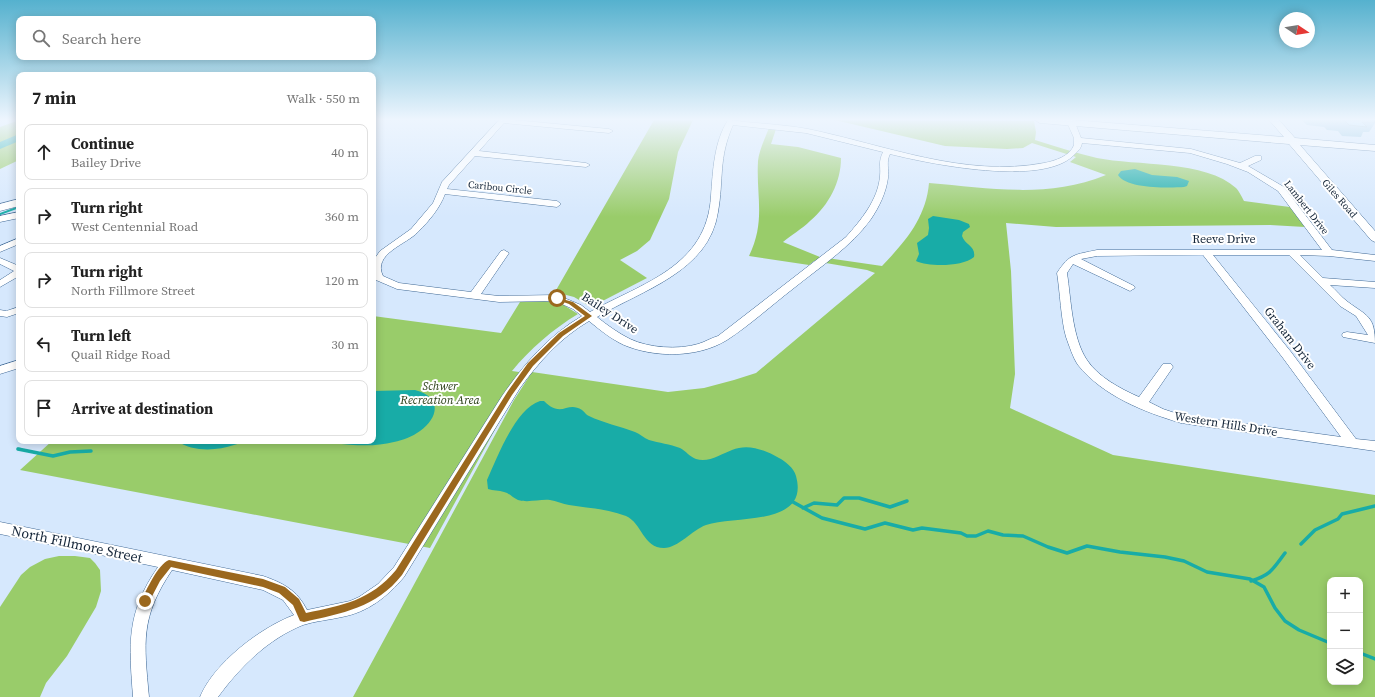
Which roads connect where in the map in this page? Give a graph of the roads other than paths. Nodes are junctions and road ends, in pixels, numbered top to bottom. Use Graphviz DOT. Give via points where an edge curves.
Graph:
graph roads {
  1 [pos="473,153"];
  2 [pos="719,153"];
  3 [pos="887,153"];
  4 [pos="895,153"];
  5 [pos="1073,153"];
  6 [pos="1196,153"];
  7 [pos="1306,153"];
  8 [pos="1308,153"];
  9 [pos="1258,158"];
  10 [pos="586,165"];
  11 [pos="1240,166"];
  12 [pos="442,191"];
  13 [pos="16,203"];
  14 [pos="557,204"];
  15 [pos="0,208"];
  16 [pos="16,216"];
  17 [pos="0,219"];
  18 [pos="1375,224"];
  19 [pos="1375,238"];
  20 [pos="16,242"];
  21 [pos="0,249"];
  22 [pos="1205,252"];
  23 [pos="1292,252"];
  24 [pos="504,253"];
  25 [pos="1329,253"];
  26 [pos="1375,258"];
  27 [pos="1073,259"];
  28 [pos="0,261"];
  29 [pos="376,264"];
  30 [pos="16,267"];
  31 [pos="376,272"];
  32 [pos="16,274"];
  33 [pos="1320,281"];
  34 [pos="0,284"];
  35 [pos="1375,285"];
  36 [pos="1130,288"];
  37 [pos="474,296"];
  38 [pos="16,311"];
  39 [pos="0,313"];
  40 [pos="589,316"];
  41 [pos="1347,335"];
  42 [pos="1375,338"];
  43 [pos="16,365"];
  44 [pos="1167,367"];
  45 [pos="0,370"];
  46 [pos="1141,404"];
  47 [pos="1352,442"];
  48 [pos="1375,446"];
  49 [pos="0,528"];
  50 [pos="169,563"];
  51 [pos="304,618"];
  52 [pos="141,697"];
  53 [pos="208,697"];
  1 -- 10 [label="street"];
  1 -- 12 [label="street" via="445,184"];
  2 -- 40 [label="street" via="715,212 703,242 689,258 673,270"];
  3 -- 40 [label="street, Bailey Drive" via="883,160 884,176 880,195 858,229 831,254 722,338 700,347 679,351 643,348 613,334"];
  4 -- 5 [label="street" via="942,163 1025,168 1051,165 1064,160"];
  6 -- 11 [label="street, Lambert Drive"];
  7 -- 19 [label="main road, Giles Road"];
  8 -- 18 [label="main road, Giles Road"];
  9 -- 11 [label="street"];
  11 -- 25 [label="street, Lambert Drive" via="1281,189"];
  12 -- 14 [label="street, Caribou Circle"];
  12 -- 29 [label="street" via="437,204 414,231 383,253"];
  13 -- 15 [label="main road"];
  16 -- 17 [label="street"];
  20 -- 21 [label="street"];
  22 -- 23 [label="street, Reeve Drive"];
  22 -- 27 [label="street, Reeve Drive" via="1097,253"];
  22 -- 47 [label="street, Graham Drive"];
  23 -- 25 [label="street, Reeve Drive"];
  23 -- 33 [label="street"];
  24 -- 37 [label="street"];
  25 -- 26 [label="street, Reeve Drive"];
  27 -- 36 [label="street"];
  27 -- 46 [label="street, Western Hills Drive" via="1062,273 1075,349 1082,362 1094,375 1114,390"];
  28 -- 30 [label="street"];
  31 -- 37 [label="street, Bailey Drive" via="379,278 397,286"];
  32 -- 34 [label="street"];
  33 -- 35 [label="street"];
  33 -- 42 [label="street" via="1344,304 1360,314"];
  37 -- 40 [label="street, Bailey Drive" via="499,299 557,298 571,303"];
  38 -- 39 [label="street"];
  40 -- 51 [label="street" via="561,335 530,364 390,583 379,593 351,607"];
  41 -- 42 [label="street"];
  43 -- 45 [label="street"];
  44 -- 46 [label="street"];
  46 -- 47 [label="street, Western Hills Drive" via="1181,419"];
  47 -- 48 [label="street, Western Hills Drive"];
  49 -- 50 [label="street, North Fillmore Street"];
  50 -- 51 [label="street, North Fillmore Street" via="263,583 282,590 296,602"];
  50 -- 52 [label="street" via="151,590 138,623"];
  51 -- 53 [label="street" via="275,631 253,647"];
}
